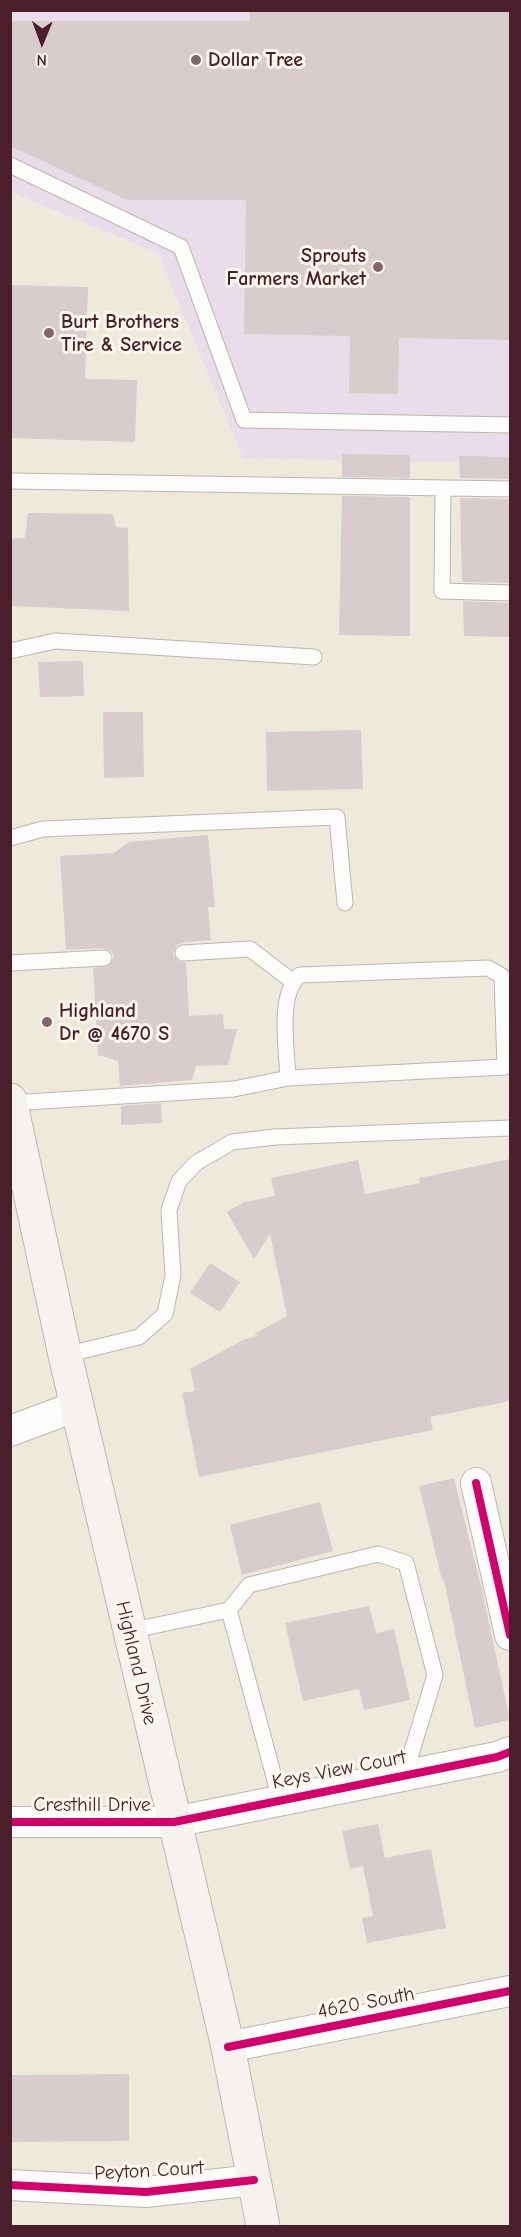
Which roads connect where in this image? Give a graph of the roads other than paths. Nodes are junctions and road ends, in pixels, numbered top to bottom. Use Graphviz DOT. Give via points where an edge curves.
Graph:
graph roads {
  1 [pos="10,165"];
  2 [pos="510,425"];
  3 [pos="10,481"];
  4 [pos="443,488"];
  5 [pos="510,489"];
  6 [pos="510,593"];
  7 [pos="10,651"];
  8 [pos="314,657"];
  9 [pos="10,838"];
  10 [pos="345,903"];
  11 [pos="183,953"];
  12 [pos="104,958"];
  13 [pos="10,963"];
  14 [pos="292,981"];
  15 [pos="288,1078"];
  16 [pos="11,1101"];
  17 [pos="510,1128"];
  18 [pos="15,1143"];
  19 [pos="65,1355"];
  20 [pos="77,1406"];
  21 [pos="10,1431"];
  22 [pos="476,1483"];
  23 [pos="229,1610"];
  24 [pos="129,1631"];
  25 [pos="510,1635"];
  26 [pos="510,1752"];
  27 [pos="405,1774"];
  28 [pos="280,1799"];
  29 [pos="10,1822"];
  30 [pos="174,1822"];
  31 [pos="510,1991"];
  32 [pos="228,2047"];
  33 [pos="254,2180"];
  34 [pos="10,2185"];
  35 [pos="263,2226"];
  1 -- 2 [label="lane" via="181,247 244,420"];
  3 -- 4 [label="lane"];
  4 -- 5 [label="lane"];
  4 -- 6 [label="lane" via="442,591"];
  7 -- 8 [label="lane" via="55,641"];
  9 -- 10 [label="lane" via="43,829 337,818"];
  11 -- 14 [label="lane" via="250,949"];
  12 -- 13 [label="lane"];
  14 -- 15 [label="lane" via="285,1013"];
  14 -- 15 [label="lane" via="300,975 488,968 502,976 505,1067"];
  15 -- 16 [label="lane" via="234,1089"];
  16 -- 18 [label="main road, Highland Drive"];
  17 -- 19 [label="lane" via="232,1142 196,1163 179,1181 169,1210 173,1275 165,1314 139,1337"];
  18 -- 19 [label="main road, Highland Drive"];
  19 -- 20 [label="main road, Highland Drive"];
  20 -- 21 [label="street"];
  20 -- 24 [label="main road, Highland Drive"];
  22 -- 25 [label="street"];
  23 -- 24 [label="lane"];
  23 -- 27 [label="lane" via="249,1585 378,1554 406,1563 435,1675"];
  23 -- 28 [label="lane"];
  24 -- 30 [label="main road, Highland Drive"];
  26 -- 27 [label="street, Keys View Court"];
  27 -- 28 [label="street, Keys View Court"];
  28 -- 30 [label="street, Keys View Court"];
  29 -- 30 [label="street, Cresthill Drive"];
  30 -- 32 [label="main road, Highland Drive"];
  31 -- 32 [label="street, 4620 South"];
  32 -- 33 [label="main road, Highland Drive"];
  33 -- 34 [label="street, Peyton Court" via="146,2192"];
  33 -- 35 [label="main road, Highland Drive"];
}
